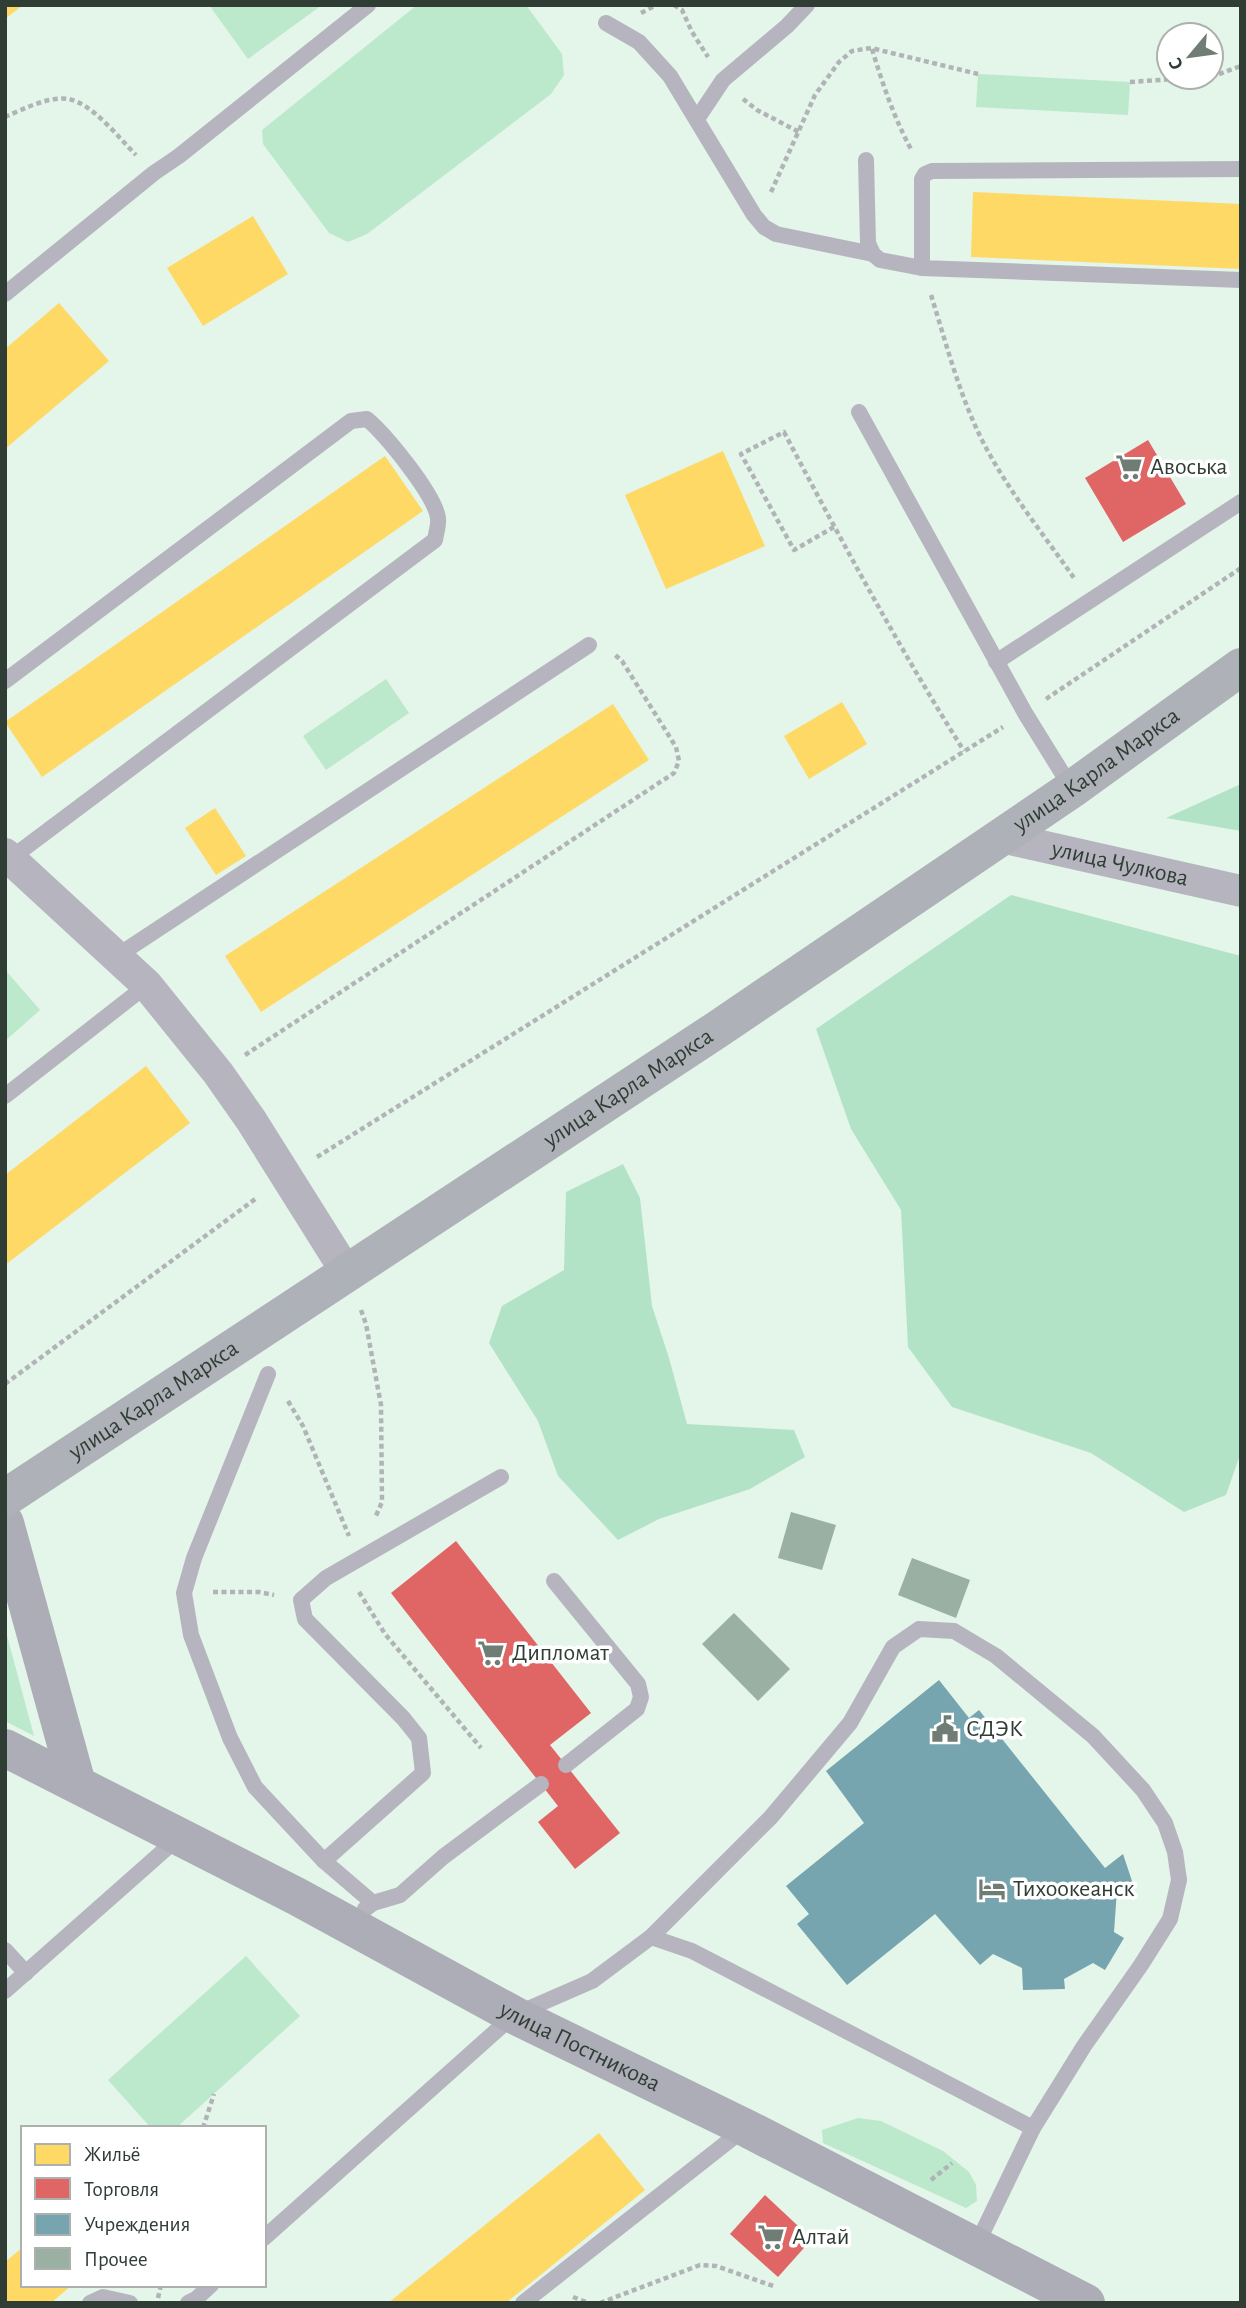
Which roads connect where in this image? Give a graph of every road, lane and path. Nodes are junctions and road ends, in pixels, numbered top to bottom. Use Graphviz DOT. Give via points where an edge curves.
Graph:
graph roads {
  1 [pos="368,5"];
  2 [pos="807,5"];
  3 [pos="606,23"];
  4 [pos="871,48"];
  5 [pos="978,74"];
  6 [pos="1155,80"];
  7 [pos="1130,82"];
  8 [pos="5,117"];
  9 [pos="697,119"];
  10 [pos="866,159"];
  11 [pos="1241,169"];
  12 [pos="154,173"];
  13 [pos="925,174"];
  14 [pos="754,215"];
  15 [pos="873,254"];
  16 [pos="922,268"];
  17 [pos="1241,280"];
  18 [pos="5,294"];
  19 [pos="859,412"];
  20 [pos="1241,502"];
  21 [pos="834,527"];
  22 [pos="1241,568"];
  23 [pos="1081,587"];
  24 [pos="589,645"];
  25 [pos="996,662"];
  26 [pos="1241,667"];
  27 [pos="5,681"];
  28 [pos="1025,713"];
  29 [pos="964,751"];
  30 [pos="1072,789"];
  31 [pos="1000,838"];
  32 [pos="7,858"];
  33 [pos="1241,891"];
  34 [pos="117,956"];
  35 [pos="147,985"];
  36 [pos="218,1073"];
  37 [pos="5,1096"];
  38 [pos="286,1176"];
  39 [pos="347,1273"];
  40 [pos="268,1374"];
  41 [pos="5,1384"];
  42 [pos="501,1477"];
  43 [pos="5,1498"];
  44 [pos="5,1523"];
  45 [pos="358,1561"];
  46 [pos="554,1581"];
  47 [pos="259,1592"];
  48 [pos="184,1593"];
  49 [pos="5,1748"];
  50 [pos="566,1765"];
  51 [pos="76,1784"];
  52 [pos="541,1784"];
  53 [pos="180,1836"];
  54 [pos="324,1861"];
  55 [pos="359,1913"];
  56 [pos="651,1937"];
  57 [pos="5,1950"];
  58 [pos="26,1973"];
  59 [pos="5,1991"];
  60 [pos="514,2015"];
  61 [pos="214,2094"];
  62 [pos="204,2126"];
  63 [pos="746,2128"];
  64 [pos="1033,2128"];
  65 [pos="266,2236"];
  66 [pos="976,2246"];
  67 [pos="209,2287"];
  68 [pos="776,2287"];
  69 [pos="90,2303"];
  70 [pos="130,2303"];
  71 [pos="188,2303"];
  72 [pos="523,2303"];
  73 [pos="600,2303"];
  74 [pos="1086,2303"];
  1 -- 12 [label="lane"];
  2 -- 9 [label="lane" via="723,80"];
  3 -- 9 [label="lane" via="656,58"];
  4 -- 5 [label="path"];
  4 -- 13 [label="path" via="899,127"];
  4 -- 14 [label="path" via="852,51 815,95 772,191"];
  6 -- 7 [label="path"];
  8 -- 12 [label="path" via="38,103 68,99 86,107"];
  9 -- 14 [label="lane"];
  10 -- 15 [label="lane" via="868,243"];
  11 -- 13 [label="lane"];
  12 -- 18 [label="lane"];
  13 -- 16 [label="lane"];
  14 -- 15 [label="lane" via="776,234"];
  15 -- 16 [label="lane" via="880,260"];
  16 -- 17 [label="lane"];
  16 -- 23 [label="path" via="952,365 990,455"];
  19 -- 25 [label="lane"];
  20 -- 25 [label="lane"];
  21 -- 21 [label="path" via="794,550 741,454 785,432"];
  21 -- 29 [label="path"];
  22 -- 28 [label="path"];
  24 -- 34 [label="lane"];
  24 -- 36 [label="path" via="609,649 622,661 676,747 679,761 674,774"];
  25 -- 28 [label="lane"];
  26 -- 30 [label="highway, улица Карла Маркса"];
  27 -- 32 [label="lane" via="351,421 367,419 379,429 433,502 439,521 435,540"];
  28 -- 29 [label="path"];
  28 -- 30 [label="lane"];
  29 -- 38 [label="path"];
  30 -- 31 [label="highway, улица Карла Маркса"];
  31 -- 33 [label="street, улица Чулкова"];
  31 -- 39 [label="highway, улица Карла Маркса"];
  32 -- 34 [label="street"];
  34 -- 35 [label="street"];
  35 -- 36 [label="street"];
  35 -- 37 [label="lane"];
  36 -- 38 [label="street"];
  38 -- 39 [label="street"];
  38 -- 41 [label="path"];
  39 -- 43 [label="highway, улица Карла Маркса"];
  39 -- 45 [label="path" via="366,1324 381,1405 382,1502"];
  40 -- 48 [label="lane"];
  42 -- 45 [label="lane"];
  44 -- 51 [label="main road"];
  45 -- 54 [label="lane" via="326,1578 301,1600 304,1619 419,1738 423,1773"];
  46 -- 50 [label="lane" via="638,1684 641,1697 637,1709"];
  47 -- 48 [label="path"];
  48 -- 54 [label="lane" via="191,1635 230,1738 255,1787"];
  49 -- 51 [label="main road, улица Постникова"];
  51 -- 53 [label="main road, улица Постникова"];
  52 -- 55 [label="lane" via="400,1895"];
  53 -- 55 [label="main road, улица Постникова"];
  53 -- 58 [label="lane"];
  54 -- 55 [label="lane"];
  55 -- 60 [label="main road, улица Постникова"];
  56 -- 60 [label="lane" via="592,1982"];
  56 -- 64 [label="lane" via="692,1951"];
  56 -- 64 [label="lane" via="771,1817 850,1723 893,1647 919,1629 954,1631 996,1656 1093,1736 1143,1790 1165,1823 1175,1852 1179,1880 1170,1919"];
  57 -- 58 [label="lane"];
  58 -- 59 [label="lane"];
  60 -- 63 [label="main road, улица Постникова"];
  60 -- 65 [label="lane"];
  61 -- 62 [label="path"];
  63 -- 66 [label="main road, улица Постникова"];
  63 -- 72 [label="lane"];
  64 -- 66 [label="lane"];
  66 -- 74 [label="main road, улица Постникова"];
  67 -- 71 [label="lane"];
  68 -- 73 [label="path" via="700,2265"];
  69 -- 70 [label="lane" via="103,2297"];
}
